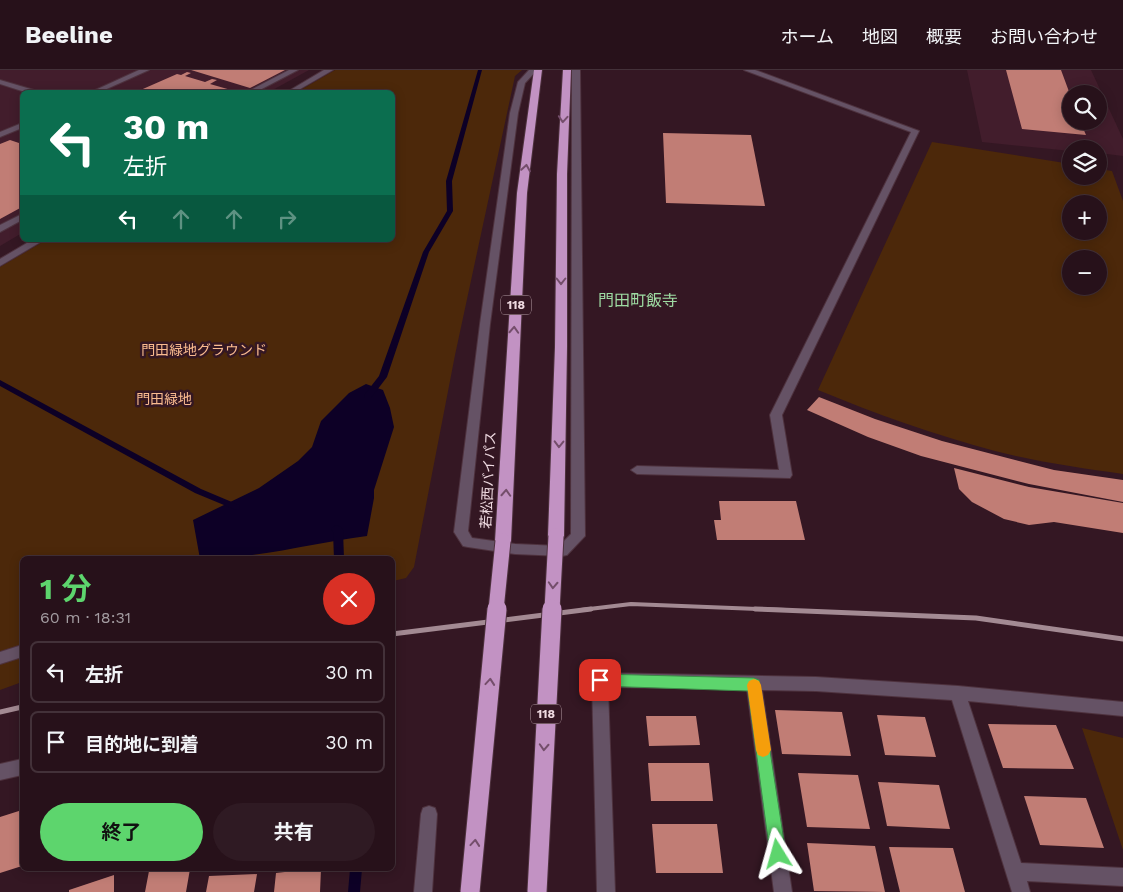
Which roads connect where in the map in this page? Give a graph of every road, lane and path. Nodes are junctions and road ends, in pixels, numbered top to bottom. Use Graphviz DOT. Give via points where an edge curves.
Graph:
graph roads {
  1 [pos="145,70"];
  2 [pos="294,70"];
  3 [pos="330,70"];
  4 [pos="533,70"];
  5 [pos="538,70"];
  6 [pos="567,70"];
  7 [pos="576,70"];
  8 [pos="748,70"];
  9 [pos="0,82"];
  10 [pos="25,90"];
  11 [pos="100,90"];
  12 [pos="255,90"];
  13 [pos="295,90"];
  14 [pos="20,126"];
  15 [pos="0,135"];
  16 [pos="20,218"];
  17 [pos="0,229"];
  18 [pos="36,242"];
  19 [pos="0,263"];
  20 [pos="636,470"];
  21 [pos="20,652"];
  22 [pos="0,658"];
  23 [pos="754,685"];
  24 [pos="958,693"];
  25 [pos="1123,709"];
  26 [pos="20,767"];
  27 [pos="0,772"];
  28 [pos="429,814"];
  29 [pos="1015,872"];
  30 [pos="1123,876"];
  31 [pos="423,892"];
  32 [pos="470,892"];
  33 [pos="536,892"];
  34 [pos="606,892"];
  35 [pos="783,892"];
  36 [pos="1021,892"];
  1 -- 11 [label="street"];
  2 -- 12 [label="street"];
  3 -- 13 [label="street"];
  4 -- 7 [label="street" via="522,82 514,113 461,532 468,542 524,551 562,551 578,536"];
  32 -- 5 [label="highway, 若松西バイパス / 118, one-way, bridge" via="503,541 522,193"];
  6 -- 33 [label="highway, 118, one-way, bridge" via="561,200 556,536"];
  8 -- 20 [label="street" via="915,131 776,415 786,475"];
  9 -- 10 [label="street"];
  14 -- 15 [label="street"];
  16 -- 17 [label="street"];
  18 -- 19 [label="street"];
  21 -- 22 [label="street"];
  23 -- 24 [label="street" via="816,684"];
  23 -- 34 [label="street" via="600,680"];
  23 -- 35 [label="street"];
  24 -- 25 [label="street"];
  24 -- 29 [label="street"];
  26 -- 27 [label="street"];
  28 -- 31 [label="street"];
  29 -- 30 [label="street"];
  29 -- 36 [label="street"];
}
